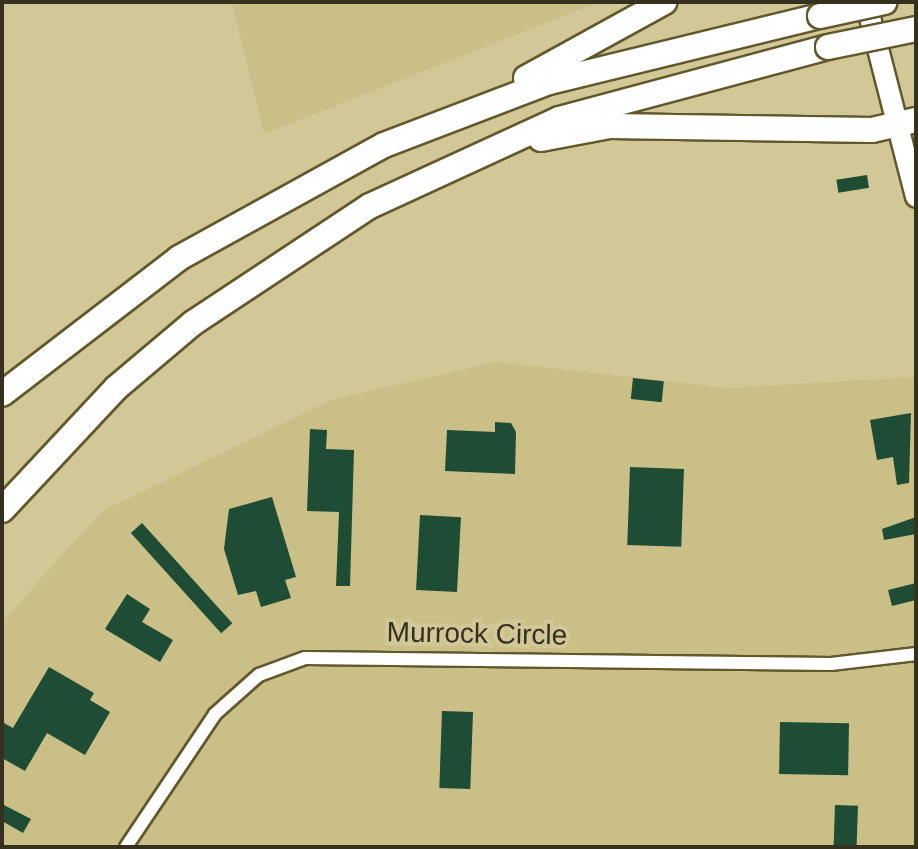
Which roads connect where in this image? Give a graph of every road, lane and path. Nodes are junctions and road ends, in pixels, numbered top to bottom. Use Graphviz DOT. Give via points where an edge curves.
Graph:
graph roads {
  1 [pos="664,2"];
  2 [pos="866,2"];
  3 [pos="885,2"];
  4 [pos="916,29"];
  5 [pos="440,120"];
  6 [pos="907,124"];
  7 [pos="435,172"];
  8 [pos="916,197"];
  9 [pos="2,394"];
  10 [pos="2,510"];
  11 [pos="916,654"];
  12 [pos="126,847"];
  1 -- 5 [label="highway"];
  2 -- 6 [label="main road"];
  3 -- 5 [label="highway, bridge" via="637,57"];
  4 -- 7 [label="highway, bridge" via="648,90"];
  5 -- 9 [label="highway" via="232,224 125,295"];
  6 -- 7 [label="highway" via="610,126"];
  6 -- 8 [label="main road"];
  7 -- 10 [label="highway" via="258,275 193,323 116,388"];
  11 -- 12 [label="street, Murrock Circle" via="831,664 305,658 259,675 215,714"];
}
